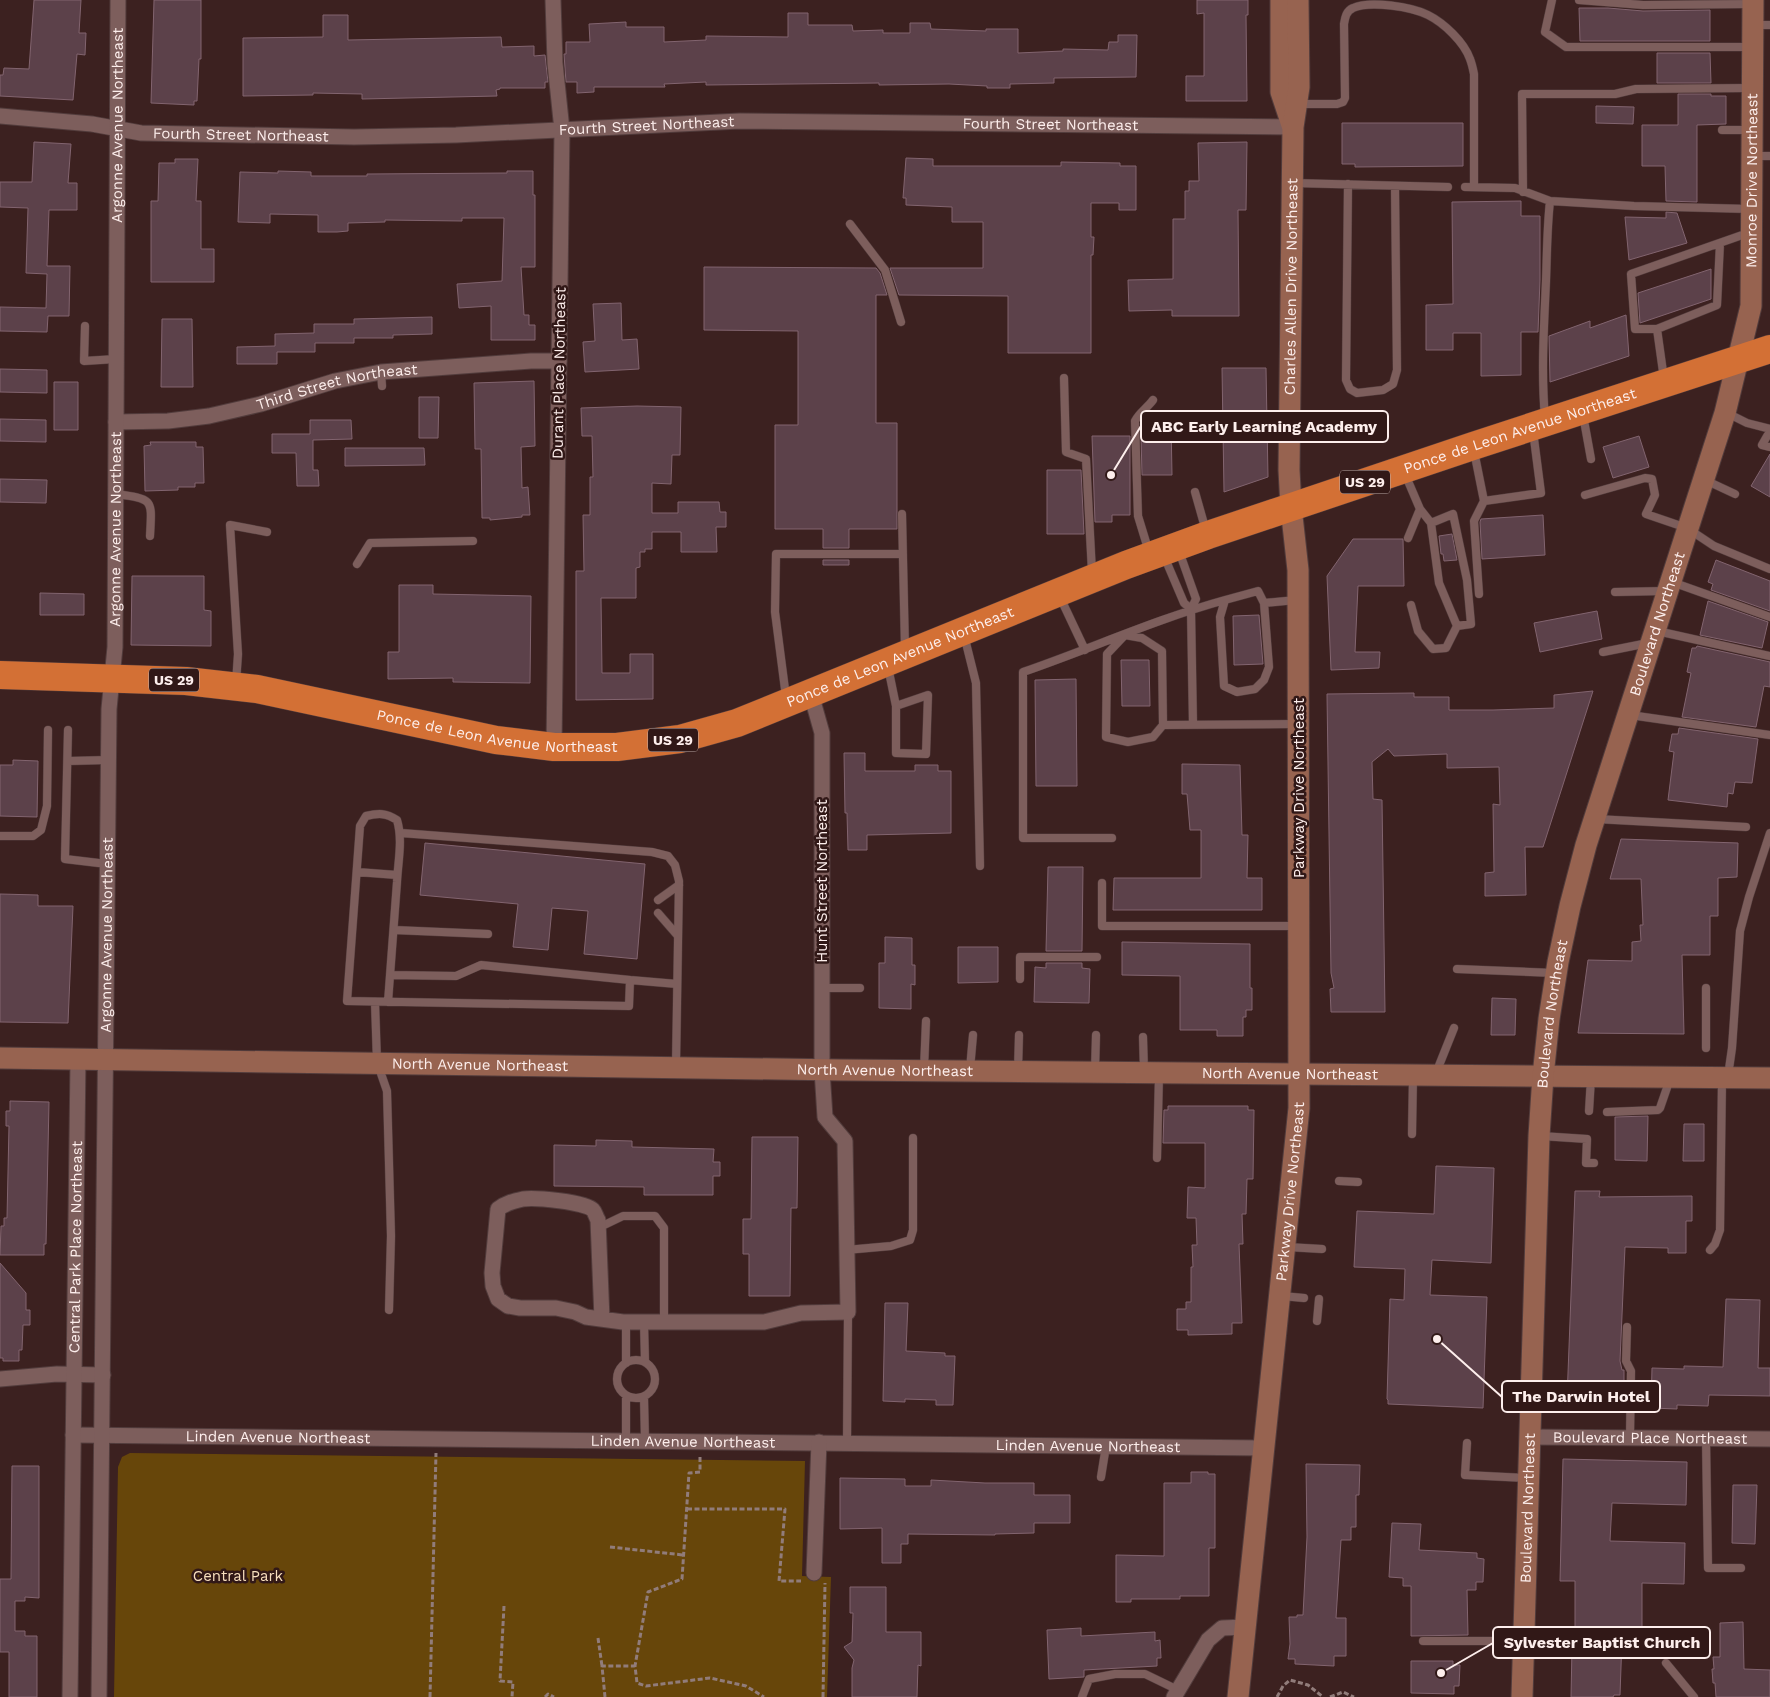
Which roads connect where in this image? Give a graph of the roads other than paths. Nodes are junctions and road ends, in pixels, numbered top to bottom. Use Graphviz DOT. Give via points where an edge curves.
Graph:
graph roads {
  1 [pos="118,0"];
  2 [pos="552,0"];
  3 [pos="1281,0"];
  4 [pos="1298,0"];
  5 [pos="1552,0"];
  6 [pos="1579,0"];
  7 [pos="1757,13"];
  8 [pos="1752,47"];
  9 [pos="1752,88"];
  10 [pos="1296,104"];
  11 [pos="0,116"];
  12 [pos="1293,127"];
  13 [pos="118,129"];
  14 [pos="562,130"];
  15 [pos="1722,130"];
  16 [pos="1752,130"];
  17 [pos="1761,156"];
  18 [pos="1292,183"];
  19 [pos="1348,184"];
  20 [pos="1395,186"];
  21 [pos="1448,187"];
  22 [pos="1465,187"];
  23 [pos="1474,187"];
  24 [pos="1523,192"];
  25 [pos="1550,201"];
  26 [pos="1752,209"];
  27 [pos="850,224"];
  28 [pos="1752,232"];
  29 [pos="1720,243"];
  30 [pos="901,322"];
  31 [pos="85,326"];
  32 [pos="1657,329"];
  33 [pos="1770,349"];
  34 [pos="116,359"];
  35 [pos="1740,359"];
  36 [pos="559,361"];
  37 [pos="1064,378"];
  38 [pos="1665,383"];
  39 [pos="1153,400"];
  40 [pos="1582,411"];
  41 [pos="1725,413"];
  42 [pos="116,422"];
  43 [pos="1539,425"];
  44 [pos="1770,430"];
  45 [pos="1473,446"];
  46 [pos="1766,446"];
  47 [pos="1591,459"];
  48 [pos="1403,470"];
  49 [pos="1703,479"];
  50 [pos="1195,492"];
  51 [pos="116,494"];
  52 [pos="1735,494"];
  53 [pos="1585,495"];
  54 [pos="1484,501"];
  55 [pos="1291,506"];
  56 [pos="1420,509"];
  57 [pos="902,514"];
  58 [pos="1431,523"];
  59 [pos="1687,528"];
  60 [pos="267,532"];
  61 [pos="1208,535"];
  62 [pos="150,536"];
  63 [pos="1408,538"];
  64 [pos="473,541"];
  65 [pos="1163,552"];
  66 [pos="903,554"];
  67 [pos="357,564"];
  68 [pos="1770,569"];
  69 [pos="1092,579"];
  70 [pos="1669,586"];
  71 [pos="1615,592"];
  72 [pos="1058,593"];
  73 [pos="1479,594"];
  74 [pos="1225,600"];
  75 [pos="1298,600"];
  76 [pos="1264,603"];
  77 [pos="1411,605"];
  78 [pos="1191,609"];
  79 [pos="1770,617"];
  80 [pos="1458,626"];
  81 [pos="964,632"];
  82 [pos="1125,635"];
  83 [pos="1653,637"];
  84 [pos="1085,650"];
  85 [pos="1604,652"];
  86 [pos="1770,656"];
  87 [pos="896,659"];
  88 [pos="0,675"];
  89 [pos="112,678"];
  90 [pos="236,687"];
  91 [pos="799,699"];
  92 [pos="896,706"];
  93 [pos="1628,714"];
  94 [pos="1298,724"];
  95 [pos="1163,725"];
  96 [pos="1194,725"];
  97 [pos="48,730"];
  98 [pos="68,730"];
  99 [pos="1770,735"];
  100 [pos="554,747"];
  101 [pos="108,760"];
  102 [pos="68,761"];
  103 [pos="1594,819"];
  104 [pos="1746,827"];
  105 [pos="401,833"];
  106 [pos="1770,833"];
  107 [pos="0,836"];
  108 [pos="1112,838"];
  109 [pos="107,864"];
  110 [pos="980,866"];
  111 [pos="357,872"];
  112 [pos="397,875"];
  113 [pos="1102,883"];
  114 [pos="679,885"];
  115 [pos="658,900"];
  116 [pos="658,913"];
  117 [pos="1299,926"];
  118 [pos="394,930"];
  119 [pos="488,934"];
  120 [pos="678,936"];
  121 [pos="1097,957"];
  122 [pos="1456,969"];
  123 [pos="1556,973"];
  124 [pos="390,975"];
  125 [pos="1020,979"];
  126 [pos="630,980"];
  127 [pos="677,984"];
  128 [pos="822,988"];
  129 [pos="860,988"];
  130 [pos="1706,988"];
  131 [pos="375,1002"];
  132 [pos="388,1002"];
  133 [pos="926,1021"];
  134 [pos="1454,1028"];
  135 [pos="973,1035"];
  136 [pos="1018,1035"];
  137 [pos="1096,1035"];
  138 [pos="1143,1037"];
  139 [pos="1706,1048"];
  140 [pos="0,1058"];
  141 [pos="78,1059"];
  142 [pos="104,1059"];
  143 [pos="377,1062"];
  144 [pos="676,1068"];
  145 [pos="822,1070"];
  146 [pos="924,1071"];
  147 [pos="970,1071"];
  148 [pos="1018,1072"];
  149 [pos="1095,1073"];
  150 [pos="1152,1073"];
  151 [pos="1299,1075"];
  152 [pos="1413,1075"];
  153 [pos="1435,1075"];
  154 [pos="1543,1076"];
  155 [pos="1591,1076"];
  156 [pos="1670,1077"];
  157 [pos="1724,1078"];
  158 [pos="1770,1078"];
  159 [pos="1589,1111"];
  160 [pos="1607,1112"];
  161 [pos="1412,1134"];
  162 [pos="1539,1136"];
  163 [pos="913,1138"];
  164 [pos="1157,1158"];
  165 [pos="1594,1163"];
  166 [pos="1338,1181"];
  167 [pos="1358,1182"];
  168 [pos="598,1228"];
  169 [pos="1285,1246"];
  170 [pos="1322,1249"];
  171 [pos="846,1250"];
  172 [pos="1710,1250"];
  173 [pos="1280,1296"];
  174 [pos="1304,1298"];
  175 [pos="1319,1299"];
  176 [pos="389,1310"];
  177 [pos="848,1312"];
  178 [pos="602,1319"];
  179 [pos="1317,1321"];
  180 [pos="626,1322"];
  181 [pos="644,1322"];
  182 [pos="664,1322"];
  183 [pos="1627,1327"];
  184 [pos="645,1362"];
  185 [pos="626,1363"];
  186 [pos="74,1374"];
  187 [pos="102,1375"];
  188 [pos="0,1379"];
  189 [pos="626,1396"];
  190 [pos="644,1397"];
  191 [pos="73,1436"];
  192 [pos="102,1436"];
  193 [pos="1529,1437"];
  194 [pos="1630,1438"];
  195 [pos="1706,1438"];
  196 [pos="1770,1439"];
  197 [pos="626,1441"];
  198 [pos="645,1441"];
  199 [pos="819,1442"];
  200 [pos="847,1443"];
  201 [pos="1467,1443"];
  202 [pos="1106,1446"];
  203 [pos="1264,1448"];
  204 [pos="1101,1477"];
  205 [pos="1528,1478"];
  206 [pos="1741,1568"];
  207 [pos="812,1578"];
  208 [pos="1245,1627"];
  209 [pos="1423,1641"];
  210 [pos="1523,1641"];
  211 [pos="1666,1663"];
  212 [pos="1176,1694"];
  213 [pos="70,1697"];
  214 [pos="99,1697"];
  215 [pos="1082,1697"];
  216 [pos="1238,1697"];
  217 [pos="1522,1697"];
  218 [pos="1694,1697"];
  1 -- 13 [label="street, Argonne Avenue Northeast"];
  2 -- 14 [label="street, Durant Place Northeast"];
  3 -- 12 [label="main road, Charles Allen Drive Northeast" via="1281,92"];
  4 -- 10 [label="main road, Charles Allen Drive Northeast" via="1299,87"];
  5 -- 8 [label="lane" via="1545,32 1566,46"];
  6 -- 7 [label="lane"];
  7 -- 8 [label="main road, Monroe Drive Northeast"];
  8 -- 9 [label="main road, Monroe Drive Northeast"];
  9 -- 16 [label="main road, Monroe Drive Northeast"];
  9 -- 24 [label="lane" via="1522,94"];
  10 -- 12 [label="main road, Charles Allen Drive Northeast"];
  10 -- 23 [label="lane" via="1343,102 1346,94 1344,24 1345,15 1352,8 1388,4 1429,15 1461,44 1474,74"];
  11 -- 13 [label="street, Fourth Street Northeast"];
  12 -- 14 [label="street, Fourth Street Northeast" via="740,121"];
  12 -- 18 [label="main road, Charles Allen Drive Northeast"];
  13 -- 14 [label="street, Fourth Street Northeast" via="141,134 354,137"];
  13 -- 34 [label="street, Argonne Avenue Northeast"];
  14 -- 36 [label="street, Durant Place Northeast"];
  15 -- 16 [label="lane"];
  16 -- 17 [label="main road, Monroe Drive Northeast"];
  17 -- 26 [label="main road, Monroe Drive Northeast"];
  18 -- 19 [label="lane"];
  18 -- 55 [label="main road, Charles Allen Drive Northeast"];
  19 -- 20 [label="lane"];
  19 -- 20 [label="lane" via="1346,380 1350,389 1357,393 1383,390 1393,384 1397,370"];
  20 -- 21 [label="lane"];
  22 -- 23 [label="lane"];
  23 -- 24 [label="lane" via="1515,188"];
  24 -- 25 [label="lane"];
  25 -- 26 [label="lane"];
  25 -- 43 [label="lane"];
  26 -- 28 [label="main road, Monroe Drive Northeast"];
  27 -- 30 [label="lane" via="885,270"];
  28 -- 29 [label="lane"];
  28 -- 35 [label="main road, Monroe Drive Northeast" via="1751,306"];
  29 -- 32 [label="lane" via="1717,305"];
  29 -- 32 [label="lane" via="1631,274 1635,328"];
  31 -- 34 [label="lane" via="84,362"];
  32 -- 38 [label="lane"];
  33 -- 35 [label="highway, Ponce de Leon Avenue Northeast / US 29"];
  34 -- 42 [label="street, Argonne Avenue Northeast"];
  35 -- 38 [label="highway, Ponce de Leon Avenue Northeast / US 29"];
  35 -- 41 [label="main road, Boulevard Northeast"];
  36 -- 42 [label="street, Third Street Northeast" via="335,381 209,416"];
  36 -- 100 [label="street, Durant Place Northeast"];
  37 -- 69 [label="lane" via="1066,452 1086,459"];
  38 -- 40 [label="highway, Ponce de Leon Avenue Northeast / US 29"];
  39 -- 65 [label="lane" via="1135,421 1138,516"];
  40 -- 43 [label="highway, Ponce de Leon Avenue Northeast / US 29"];
  40 -- 47 [label="lane"];
  41 -- 44 [label="lane"];
  41 -- 49 [label="main road, Boulevard Northeast"];
  42 -- 51 [label="street, Argonne Avenue Northeast"];
  43 -- 45 [label="highway, Ponce de Leon Avenue Northeast / US 29"];
  43 -- 54 [label="lane" via="1542,493"];
  44 -- 46 [label="lane"];
  45 -- 48 [label="highway, Ponce de Leon Avenue Northeast / US 29"];
  45 -- 54 [label="lane"];
  48 -- 55 [label="highway, Ponce de Leon Avenue Northeast / US 29"];
  48 -- 56 [label="lane"];
  49 -- 52 [label="lane"];
  49 -- 59 [label="main road, Boulevard Northeast"];
  50 -- 61 [label="lane"];
  51 -- 62 [label="lane" via="147,500 150,504"];
  51 -- 89 [label="street, Argonne Avenue Northeast"];
  53 -- 59 [label="lane" via="1645,478 1652,479 1655,495 1646,514"];
  54 -- 73 [label="lane" via="1474,521"];
  55 -- 61 [label="highway, Ponce de Leon Avenue Northeast / US 29"];
  55 -- 75 [label="main road, Parkway Drive Northeast"];
  56 -- 58 [label="lane"];
  56 -- 63 [label="lane"];
  57 -- 66 [label="lane"];
  58 -- 80 [label="lane" via="1439,583"];
  58 -- 80 [label="lane" via="1453,514 1467,580 1471,624"];
  59 -- 68 [label="lane" via="1714,546"];
  59 -- 70 [label="main road, Boulevard Northeast"];
  60 -- 90 [label="lane" via="230,525 238,654"];
  61 -- 65 [label="highway, Ponce de Leon Avenue Northeast / US 29"];
  64 -- 67 [label="lane" via="370,543"];
  65 -- 69 [label="highway, Ponce de Leon Avenue Northeast / US 29"];
  65 -- 78 [label="lane" via="1184,603"];
  65 -- 78 [label="lane" via="1196,599"];
  66 -- 87 [label="lane"];
  66 -- 91 [label="lane" via="776,554 775,612"];
  69 -- 72 [label="highway, Ponce de Leon Avenue Northeast / US 29"];
  70 -- 71 [label="lane"];
  70 -- 79 [label="lane"];
  70 -- 83 [label="main road, Boulevard Northeast"];
  72 -- 81 [label="highway, Ponce de Leon Avenue Northeast / US 29"];
  72 -- 84 [label="lane"];
  74 -- 76 [label="lane" via="1258,591"];
  74 -- 76 [label="lane" via="1220,617 1224,686 1237,692 1255,689 1269,668"];
  74 -- 78 [label="lane"];
  75 -- 76 [label="lane"];
  75 -- 94 [label="main road, Parkway Drive Northeast"];
  77 -- 80 [label="lane" via="1418,631 1433,649 1446,648"];
  78 -- 82 [label="lane"];
  78 -- 96 [label="lane"];
  81 -- 87 [label="highway, Ponce de Leon Avenue Northeast / US 29"];
  81 -- 110 [label="lane" via="976,683"];
  82 -- 84 [label="lane"];
  82 -- 95 [label="lane" via="1142,638 1162,651"];
  82 -- 95 [label="lane" via="1107,654 1106,737 1128,742 1153,737"];
  83 -- 85 [label="lane"];
  83 -- 86 [label="lane"];
  83 -- 93 [label="main road, Boulevard Northeast"];
  84 -- 108 [label="lane" via="1023,672 1023,838"];
  87 -- 91 [label="highway, Ponce de Leon Avenue Northeast / US 29"];
  87 -- 92 [label="lane"];
  88 -- 89 [label="highway, Ponce de Leon Avenue Northeast / US 29"];
  89 -- 90 [label="highway, Ponce de Leon Avenue Northeast / US 29"];
  89 -- 101 [label="street, Argonne Avenue Northeast"];
  90 -- 100 [label="highway, Ponce de Leon Avenue Northeast / US 29" via="496,740"];
  91 -- 100 [label="highway, Ponce de Leon Avenue Northeast / US 29" via="737,723 680,739 618,747"];
  91 -- 128 [label="street, Hunt Street Northeast" via="822,733"];
  92 -- 92 [label="lane" via="896,753 926,754 928,695"];
  93 -- 99 [label="lane"];
  93 -- 103 [label="main road, Boulevard Northeast"];
  94 -- 96 [label="lane"];
  94 -- 117 [label="main road, Parkway Drive Northeast"];
  95 -- 96 [label="lane"];
  97 -- 107 [label="lane" via="47,806 41,830 33,836"];
  98 -- 102 [label="lane"];
  101 -- 102 [label="lane"];
  101 -- 109 [label="street, Argonne Avenue Northeast"];
  102 -- 109 [label="lane" via="65,859"];
  103 -- 104 [label="lane"];
  103 -- 123 [label="main road, Boulevard Northeast"];
  105 -- 111 [label="lane" via="397,820 388,814 366,816 360,826"];
  105 -- 112 [label="lane"];
  105 -- 114 [label="lane" via="652,852 668,856 675,865"];
  106 -- 157 [label="lane" via="1740,931 1732,1048"];
  109 -- 142 [label="street, Argonne Avenue Northeast"];
  111 -- 112 [label="lane"];
  111 -- 131 [label="lane" via="347,1002"];
  112 -- 118 [label="lane"];
  113 -- 117 [label="lane" via="1102,926"];
  114 -- 115 [label="lane"];
  114 -- 120 [label="lane"];
  116 -- 120 [label="lane"];
  117 -- 151 [label="main road, Parkway Drive Northeast"];
  118 -- 119 [label="lane"];
  118 -- 124 [label="lane"];
  120 -- 127 [label="lane"];
  121 -- 125 [label="lane" via="1020,957"];
  122 -- 123 [label="lane"];
  123 -- 154 [label="main road, Boulevard Northeast"];
  124 -- 126 [label="lane" via="456,976 481,965"];
  124 -- 132 [label="lane"];
  126 -- 127 [label="lane"];
  126 -- 132 [label="lane" via="629,1006"];
  127 -- 144 [label="lane"];
  128 -- 129 [label="lane"];
  128 -- 145 [label="street, Hunt Street Northeast"];
  130 -- 139 [label="lane"];
  131 -- 132 [label="lane"];
  131 -- 143 [label="lane"];
  133 -- 146 [label="lane"];
  134 -- 153 [label="lane"];
  135 -- 147 [label="lane"];
  136 -- 148 [label="lane"];
  137 -- 149 [label="lane"];
  138 -- 150 [label="lane"];
  140 -- 141 [label="main road, North Avenue Northeast"];
  141 -- 142 [label="main road, North Avenue Northeast"];
  141 -- 186 [label="street, Central Park Place Northeast"];
  142 -- 143 [label="main road, North Avenue Northeast"];
  142 -- 187 [label="street, Central Park Place Northeast"];
  143 -- 144 [label="main road, North Avenue Northeast"];
  143 -- 176 [label="lane" via="387,1091 391,1236"];
  144 -- 145 [label="main road, North Avenue Northeast"];
  145 -- 146 [label="main road, North Avenue Northeast"];
  145 -- 171 [label="street, Hunt Street Northeast" via="825,1117 844,1141"];
  146 -- 147 [label="main road, North Avenue Northeast"];
  147 -- 148 [label="main road, North Avenue Northeast"];
  148 -- 149 [label="main road, North Avenue Northeast"];
  149 -- 150 [label="main road, North Avenue Northeast"];
  150 -- 151 [label="main road, North Avenue Northeast"];
  150 -- 164 [label="lane"];
  151 -- 152 [label="main road, North Avenue Northeast"];
  151 -- 169 [label="main road, Parkway Drive Northeast" via="1299,1108"];
  152 -- 153 [label="main road, North Avenue Northeast"];
  152 -- 161 [label="lane"];
  153 -- 154 [label="main road, North Avenue Northeast"];
  154 -- 155 [label="main road, North Avenue Northeast"];
  154 -- 162 [label="main road, Boulevard Northeast"];
  155 -- 156 [label="main road, North Avenue Northeast"];
  155 -- 159 [label="lane"];
  156 -- 157 [label="main road, North Avenue Northeast"];
  156 -- 160 [label="lane" via="1658,1110"];
  157 -- 158 [label="main road, North Avenue Northeast"];
  157 -- 172 [label="lane" via="1720,1230"];
  162 -- 165 [label="lane" via="1587,1139 1586,1163"];
  162 -- 193 [label="main road, Boulevard Northeast"];
  163 -- 171 [label="lane" via="913,1230 910,1240 891,1246"];
  166 -- 167 [label="lane"];
  168 -- 178 [label="street"];
  168 -- 178 [label="street" via="592,1209 583,1204 524,1198 504,1204 498,1209 492,1272 498,1298 508,1306 556,1308"];
  168 -- 182 [label="lane" via="623,1216 655,1216 664,1228"];
  169 -- 170 [label="lane"];
  169 -- 173 [label="main road, Parkway Drive Northeast"];
  171 -- 177 [label="street, Hunt Street Northeast"];
  173 -- 174 [label="lane"];
  173 -- 203 [label="main road, Parkway Drive Northeast"];
  175 -- 179 [label="lane"];
  177 -- 182 [label="street" via="801,1313 764,1322"];
  177 -- 200 [label="lane"];
  178 -- 180 [label="street"];
  180 -- 181 [label="street"];
  180 -- 185 [label="lane"];
  181 -- 182 [label="street"];
  181 -- 184 [label="lane"];
  183 -- 194 [label="lane" via="1626,1361 1632,1371"];
  184 -- 185 [label="lane"];
  184 -- 190 [label="lane" via="656,1377 653,1390"];
  185 -- 189 [label="lane" via="618,1372 617,1379"];
  186 -- 187 [label="street"];
  186 -- 188 [label="street"];
  186 -- 191 [label="street, Central Park Place Northeast"];
  187 -- 192 [label="street, Central Park Place Northeast"];
  189 -- 190 [label="lane"];
  189 -- 197 [label="lane"];
  190 -- 198 [label="lane"];
  191 -- 192 [label="street"];
  191 -- 213 [label="street, Central Park Place Northeast"];
  192 -- 197 [label="street, Linden Avenue Northeast"];
  192 -- 214 [label="street, Central Park Place Northeast"];
  193 -- 194 [label="street, Boulevard Place Northeast"];
  193 -- 205 [label="main road, Boulevard Northeast"];
  194 -- 195 [label="street, Boulevard Place Northeast"];
  195 -- 196 [label="street, Boulevard Place Northeast"];
  195 -- 206 [label="lane" via="1708,1568"];
  197 -- 198 [label="street, Linden Avenue Northeast"];
  198 -- 199 [label="street, Linden Avenue Northeast"];
  199 -- 200 [label="street, Linden Avenue Northeast"];
  199 -- 207 [label="street"];
  200 -- 202 [label="street, Linden Avenue Northeast"];
  201 -- 205 [label="lane" via="1465,1475"];
  202 -- 203 [label="street, Linden Avenue Northeast"];
  202 -- 204 [label="lane"];
  203 -- 208 [label="main road, Parkway Drive Northeast"];
  205 -- 210 [label="main road, Boulevard Northeast"];
  208 -- 212 [label="street" via="1222,1628 1208,1640"];
  208 -- 216 [label="main road, Parkway Drive Northeast"];
  209 -- 210 [label="lane"];
  210 -- 217 [label="main road, Boulevard Northeast"];
  211 -- 218 [label="lane"];
  212 -- 215 [label="lane" via="1145,1674 1115,1674 1090,1679"];
}
